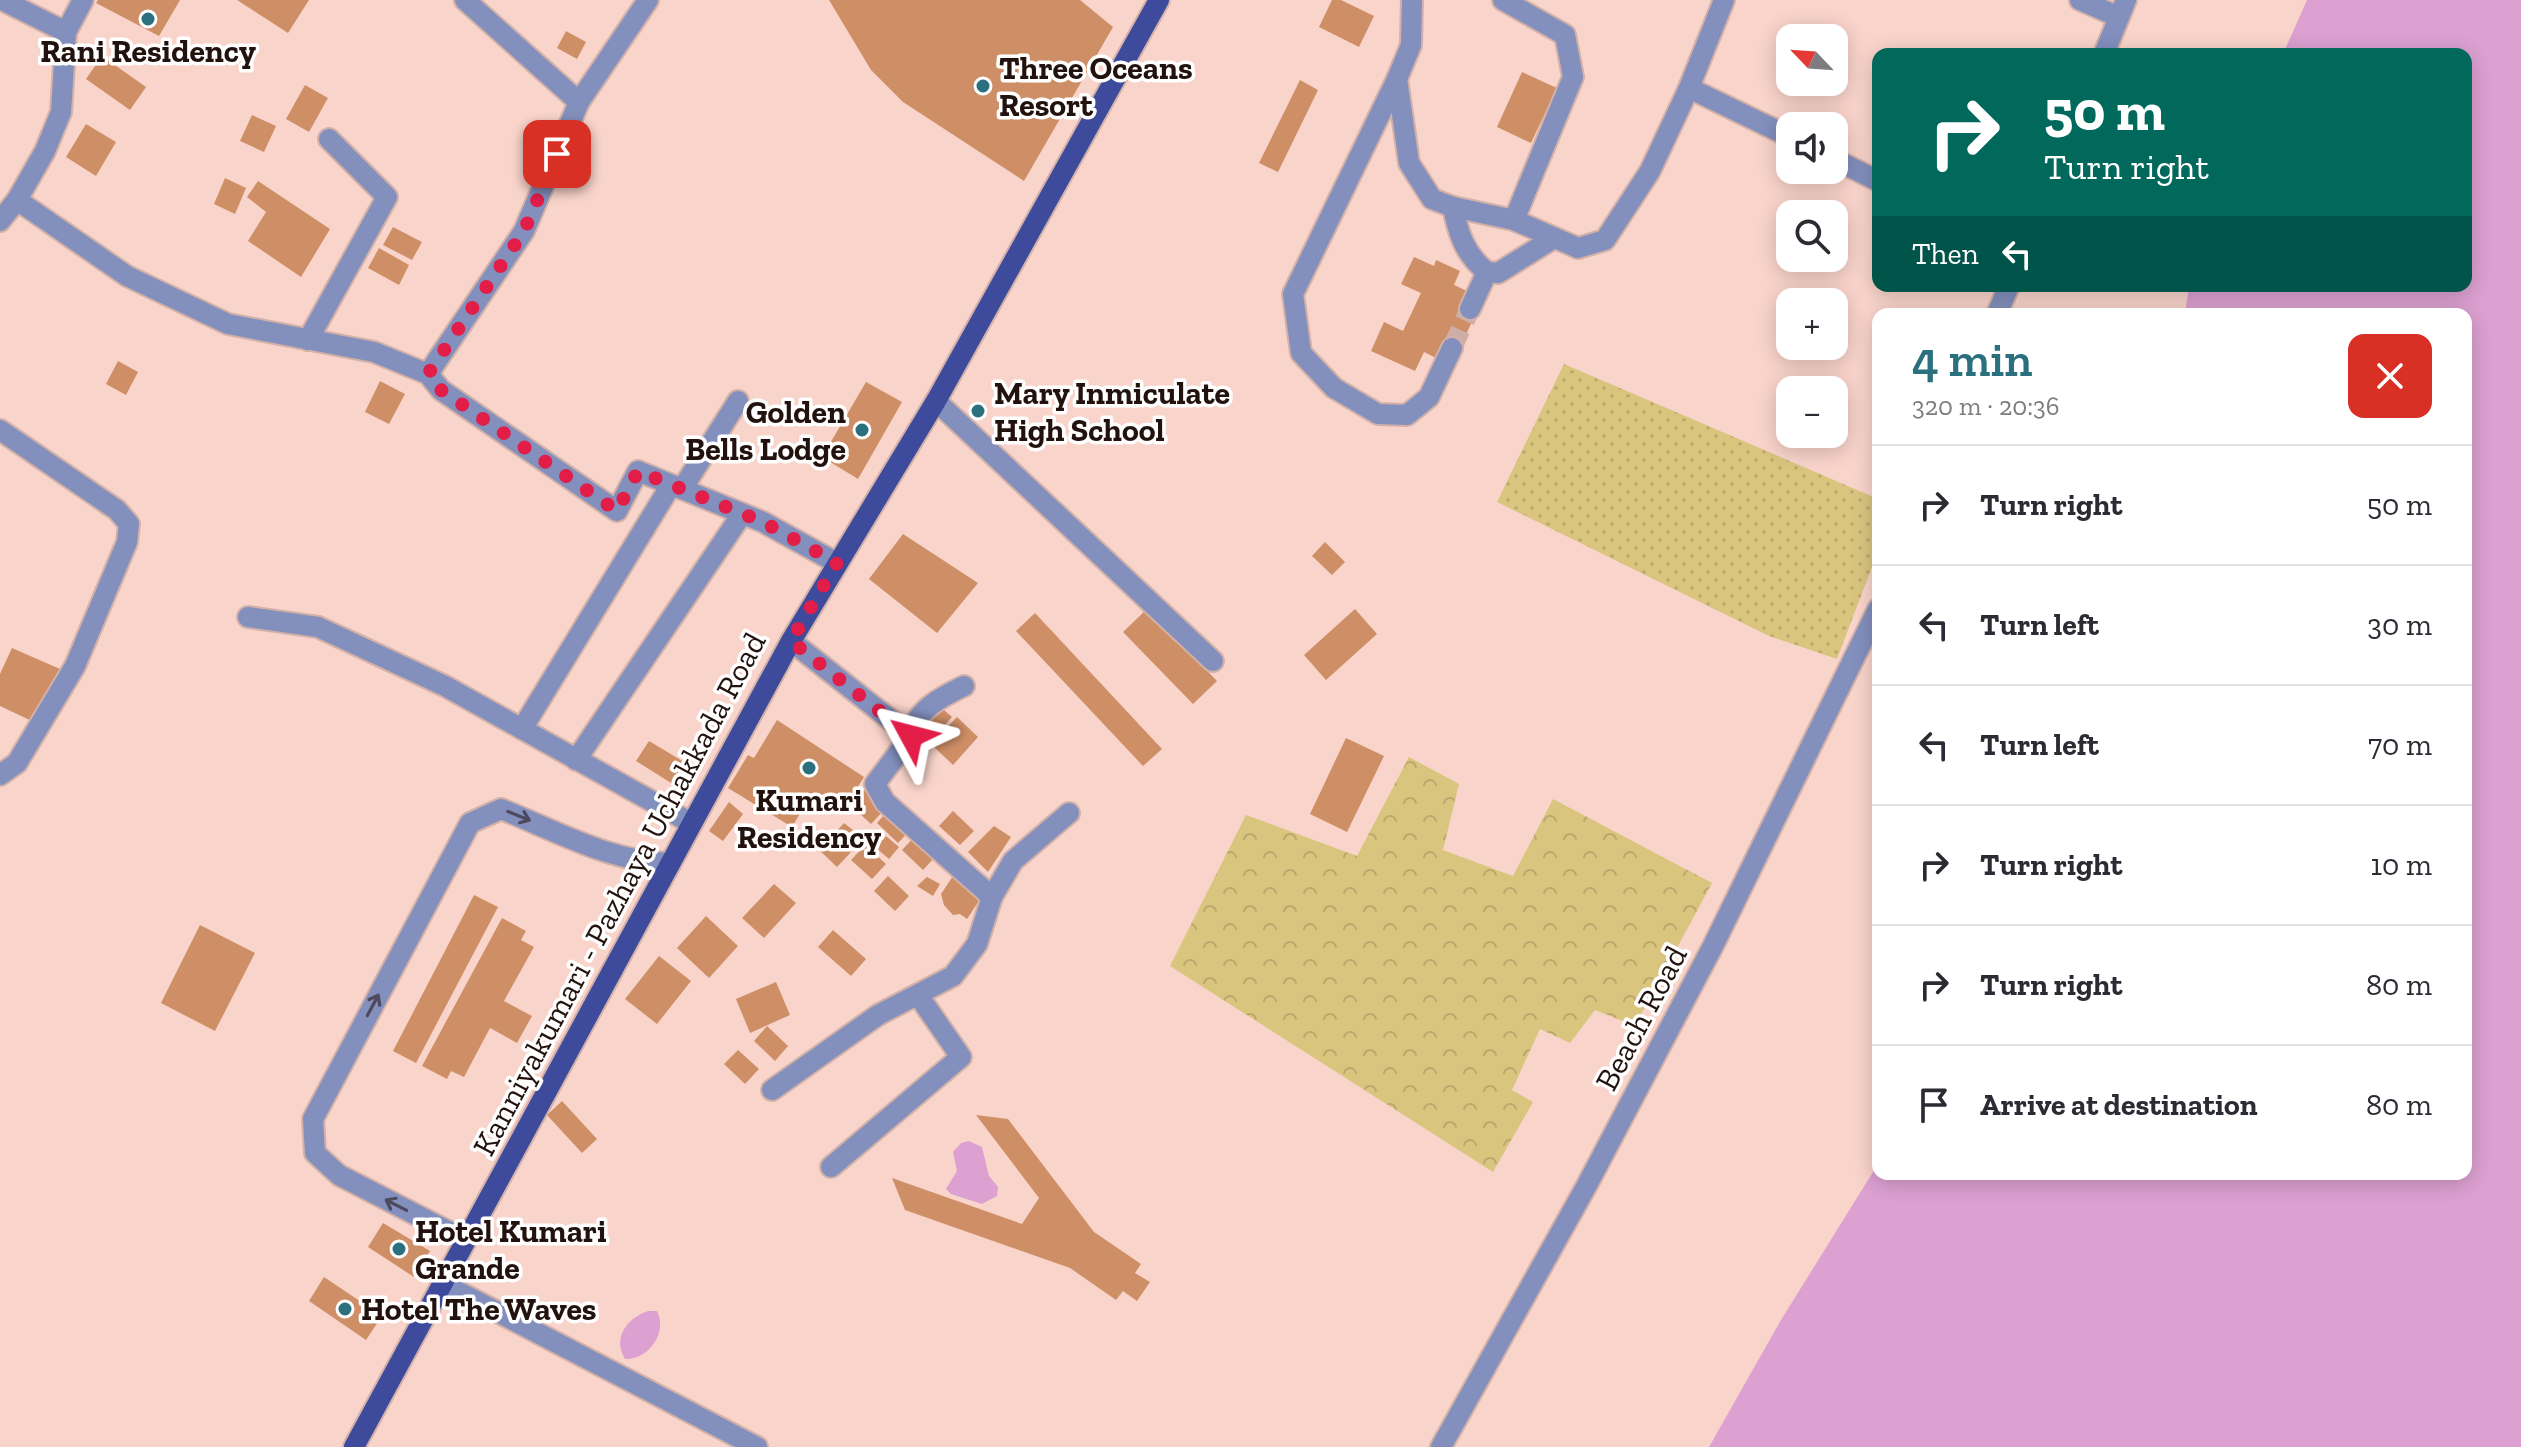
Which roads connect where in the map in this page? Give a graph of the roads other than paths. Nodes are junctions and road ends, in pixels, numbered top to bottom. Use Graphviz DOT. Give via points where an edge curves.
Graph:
graph roads {
  1 [pos="2,0"];
  2 [pos="83,0"];
  3 [pos="465,0"];
  4 [pos="648,0"];
  5 [pos="1159,0"];
  6 [pos="1412,0"];
  7 [pos="1503,0"];
  8 [pos="1724,0"];
  9 [pos="2080,0"];
  10 [pos="2122,8"];
  11 [pos="66,32"];
  12 [pos="2106,48"];
  13 [pos="1397,79"];
  14 [pos="1689,88"];
  15 [pos="579,102"];
  16 [pos="1776,130"];
  17 [pos="329,139"];
  18 [pos="1848,166"];
  19 [pos="1872,178"];
  20 [pos="17,200"];
  21 [pos="1453,207"];
  22 [pos="1514,220"];
  23 [pos="0,221"];
  24 [pos="1554,238"];
  25 [pos="1487,272"];
  26 [pos="1470,309"];
  27 [pos="308,340"];
  28 [pos="1452,348"];
  29 [pos="428,374"];
  30 [pos="738,401"];
  31 [pos="936,401"];
  32 [pos="0,430"];
  33 [pos="677,487"];
  34 [pos="742,514"];
  35 [pos="837,563"];
  36 [pos="248,617"];
  37 [pos="1872,621"];
  38 [pos="791,641"];
  39 [pos="1213,661"];
  40 [pos="964,686"];
  41 [pos="522,729"];
  42 [pos="911,736"];
  43 [pos="576,760"];
  44 [pos="0,775"];
  45 [pos="1069,813"];
  46 [pos="691,823"];
  47 [pos="670,863"];
  48 [pos="992,897"];
  49 [pos="918,995"];
  50 [pos="772,1090"];
  51 [pos="831,1167"];
  52 [pos="465,1240"];
  53 [pos="441,1286"];
  54 [pos="354,1447"];
  55 [pos="757,1447"];
  56 [pos="1441,1447"];
  1 -- 11 [label="street"];
  2 -- 11 [label="street"];
  3 -- 15 [label="street"];
  4 -- 15 [label="street"];
  5 -- 31 [label="main road, Kanniyakumari - Pazhaya Uchakkada Road"];
  6 -- 13 [label="street" via="1411,45"];
  7 -- 22 [label="street" via="1565,35 1573,77"];
  8 -- 14 [label="street"];
  9 -- 10 [label="street"];
  10 -- 12 [label="street"];
  11 -- 20 [label="street" via="61,112"];
  13 -- 21 [label="street" via="1409,163 1432,199"];
  13 -- 28 [label="street" via="1293,294 1301,353 1334,388 1378,414 1407,415 1429,397"];
  14 -- 16 [label="street"];
  14 -- 24 [label="street" via="1650,171 1605,240 1578,248"];
  15 -- 29 [label="street" via="524,231"];
  17 -- 27 [label="street" via="387,197"];
  18 -- 19 [label="street"];
  20 -- 23 [label="street"];
  20 -- 27 [label="street" via="127,276 228,324"];
  21 -- 22 [label="street"];
  21 -- 25 [label="street" via="1459,237"];
  22 -- 24 [label="street"];
  24 -- 25 [label="street" via="1498,273"];
  25 -- 26 [label="street"];
  27 -- 29 [label="street" via="374,352"];
  29 -- 33 [label="street" via="441,390 617,511 638,471"];
  30 -- 33 [label="street"];
  31 -- 35 [label="main road, Kanniyakumari - Pazhaya Uchakkada Road"];
  31 -- 39 [label="street"];
  32 -- 44 [label="street" via="117,510 129,524 127,542 75,666 17,763"];
  33 -- 34 [label="street"];
  33 -- 41 [label="street"];
  34 -- 35 [label="street"];
  34 -- 43 [label="street"];
  35 -- 38 [label="main road, Kanniyakumari - Pazhaya Uchakkada Road"];
  36 -- 41 [label="street" via="318,627 445,686"];
  37 -- 56 [label="street, Beach Road" via="1713,946"];
  38 -- 42 [label="street"];
  38 -- 46 [label="main road, Kanniyakumari - Pazhaya Uchakkada Road"];
  40 -- 42 [label="street" via="935,700 912,726"];
  41 -- 43 [label="street"];
  42 -- 48 [label="street" via="875,784 885,802"];
  43 -- 46 [label="street"];
  45 -- 48 [label="street" via="1013,861"];
  46 -- 47 [label="main road, Kanniyakumari - Pazhaya Uchakkada Road"];
  47 -- 52 [label="main road, Kanniyakumari - Pazhaya Uchakkada Road"];
  52 -- 47 [label="street, one-way" via="339,1175 315,1153 313,1119 470,823 501,809 599,848 650,863"];
  48 -- 49 [label="street" via="977,944 953,976"];
  49 -- 50 [label="street" via="878,1015"];
  49 -- 51 [label="street" via="961,1057"];
  52 -- 53 [label="main road, Kanniyakumari - Pazhaya Uchakkada Road"];
  53 -- 54 [label="main road, Kanniyakumari - Pazhaya Uchakkada Road"];
  53 -- 55 [label="street"];
}
